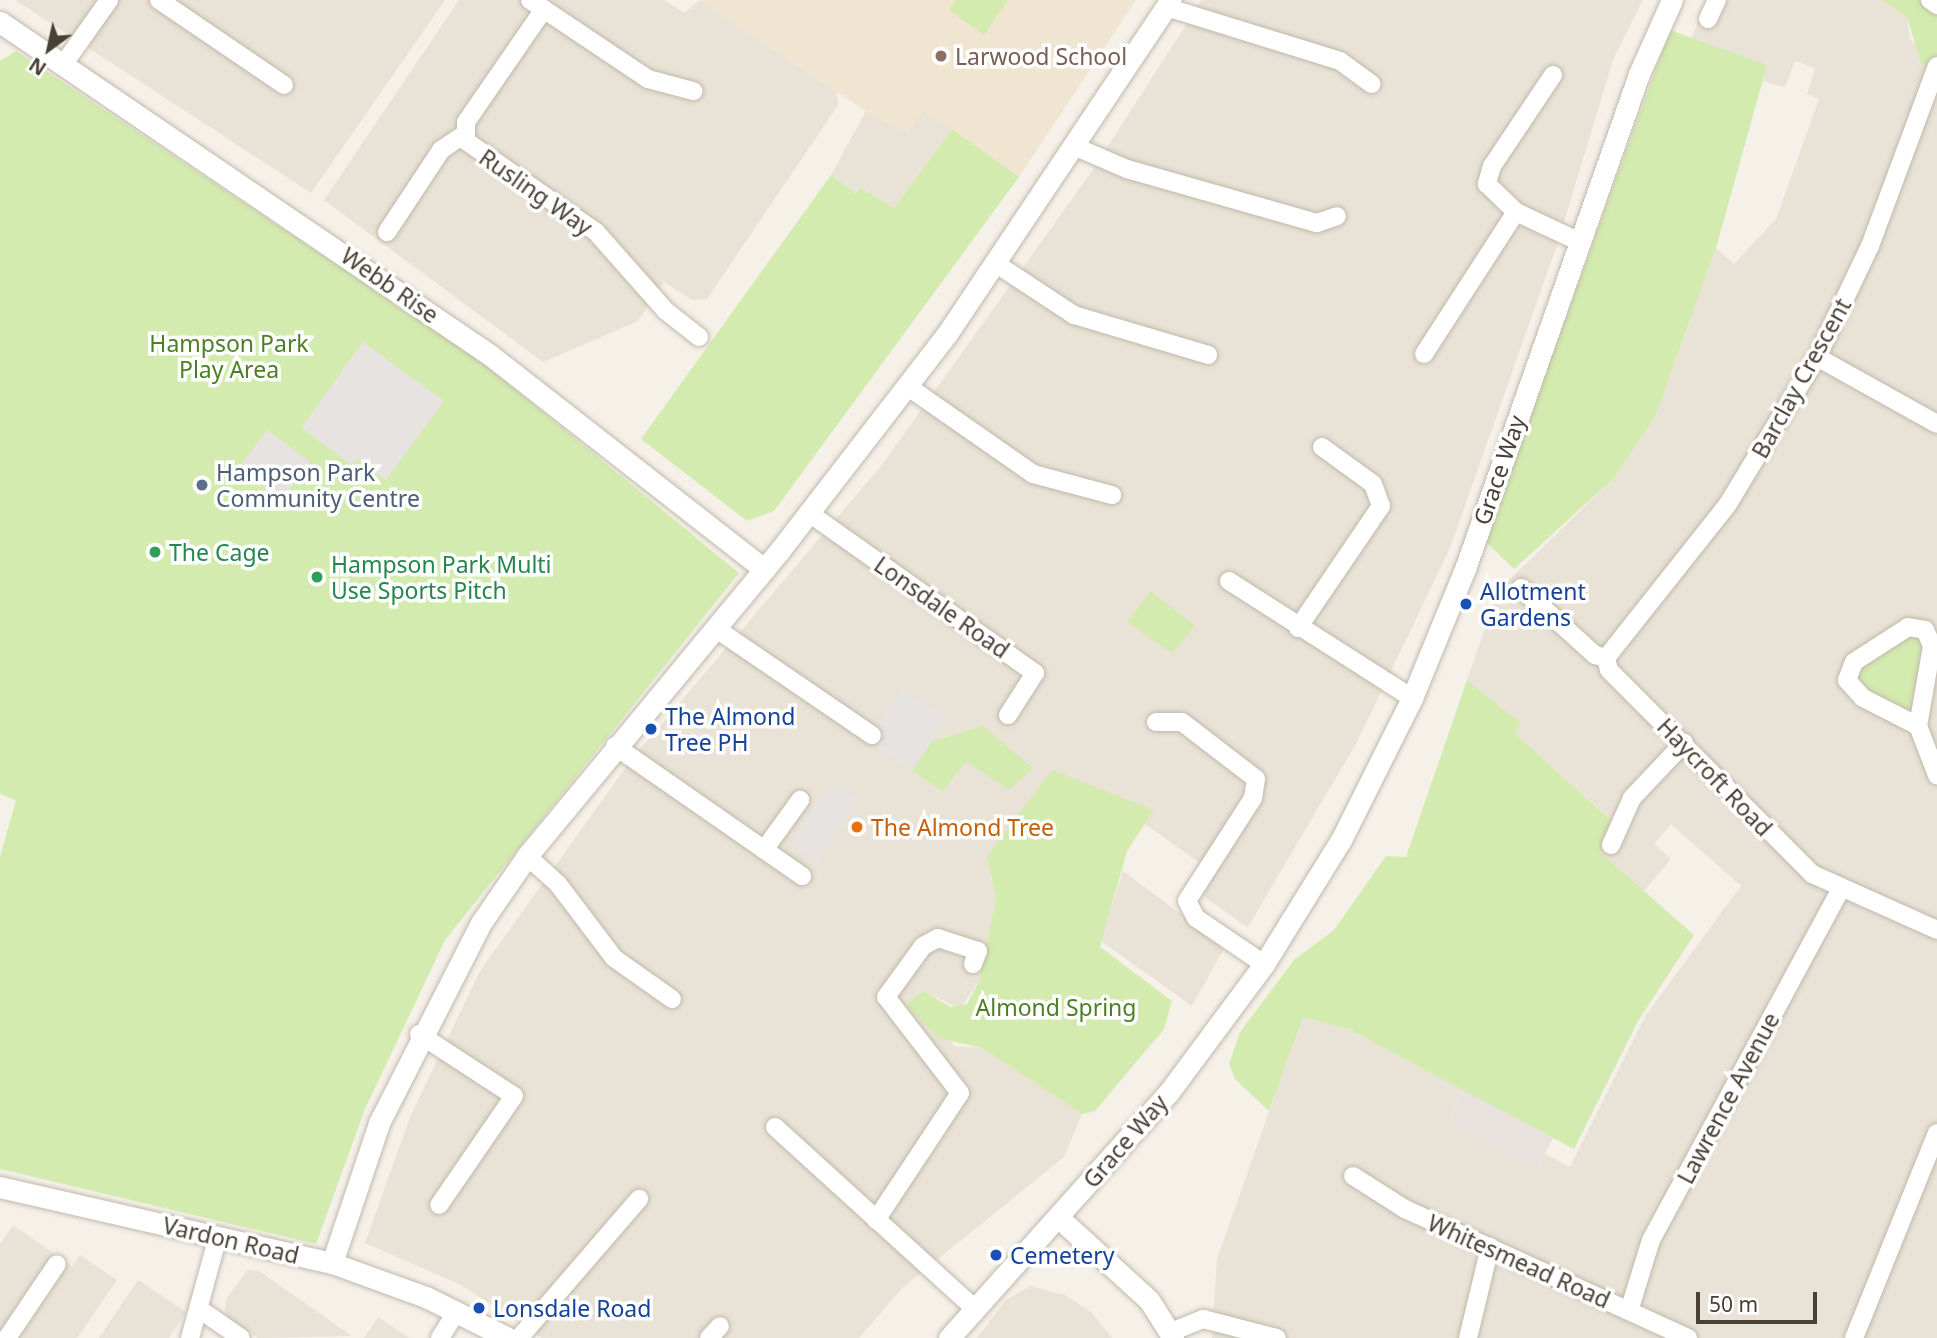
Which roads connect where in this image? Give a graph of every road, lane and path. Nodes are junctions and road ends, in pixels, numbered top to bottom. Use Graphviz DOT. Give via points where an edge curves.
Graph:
graph roads {
  1 [pos="109,0"];
  2 [pos="159,0"];
  3 [pos="1672,0"];
  4 [pos="1717,0"];
  5 [pos="1930,0"];
  6 [pos="1169,4"];
  7 [pos="537,5"];
  8 [pos="1937,5"];
  9 [pos="1709,19"];
  10 [pos="0,22"];
  11 [pos="62,65"];
  12 [pos="1937,65"];
  13 [pos="1553,75"];
  14 [pos="1372,84"];
  15 [pos="284,85"];
  16 [pos="693,91"];
  17 [pos="463,135"];
  18 [pos="1076,147"];
  19 [pos="1516,212"];
  20 [pos="1337,216"];
  21 [pos="387,232"];
  22 [pos="1578,241"];
  23 [pos="995,263"];
  24 [pos="699,337"];
  25 [pos="1424,354"];
  26 [pos="1208,355"];
  27 [pos="1817,357"];
  28 [pos="908,386"];
  29 [pos="1937,424"];
  30 [pos="1322,447"];
  31 [pos="1112,495"];
  32 [pos="809,513"];
  33 [pos="764,569"];
  34 [pos="1229,581"];
  35 [pos="1521,588"];
  36 [pos="715,628"];
  37 [pos="1298,628"];
  38 [pos="1606,658"];
  39 [pos="1412,698"];
  40 [pos="1008,715"];
  41 [pos="1156,722"];
  42 [pos="1918,726"];
  43 [pos="872,735"];
  44 [pos="1684,743"];
  45 [pos="615,746"];
  46 [pos="1937,775"];
  47 [pos="800,800"];
  48 [pos="1611,845"];
  49 [pos="764,850"];
  50 [pos="527,856"];
  51 [pos="802,876"];
  52 [pos="1840,890"];
  53 [pos="1937,930"];
  54 [pos="978,950"];
  55 [pos="1264,964"];
  56 [pos="672,999"];
  57 [pos="419,1034"];
  58 [pos="775,1127"];
  59 [pos="1937,1133"];
  60 [pos="1353,1176"];
  61 [pos="0,1187"];
  62 [pos="639,1199"];
  63 [pos="439,1205"];
  64 [pos="1058,1217"];
  65 [pos="876,1220"];
  66 [pos="218,1236"];
  67 [pos="1490,1247"];
  68 [pos="332,1263"];
  69 [pos="57,1264"];
  70 [pos="975,1309"];
  71 [pos="202,1311"];
  72 [pos="457,1311"];
  73 [pos="1629,1311"];
  74 [pos="1172,1335"];
  75 [pos="1686,1337"];
  76 [pos="7,1338"];
  77 [pos="190,1338"];
  78 [pos="241,1338"];
  79 [pos="440,1338"];
  80 [pos="508,1338"];
  81 [pos="519,1338"];
  82 [pos="949,1338"];
  83 [pos="1277,1338"];
  84 [pos="1468,1338"];
  85 [pos="1854,1338"];
  1 -- 11 [label="street"];
  2 -- 15 [label="street"];
  3 -- 22 [label="street, Grace Way"];
  4 -- 9 [label="street"];
  5 -- 8 [label="street"];
  6 -- 14 [label="street" via="1340,61"];
  6 -- 18 [label="street"];
  7 -- 16 [label="street, Rusling Way" via="648,79"];
  7 -- 17 [label="street, Rusling Way"];
  10 -- 11 [label="street, Webb Rise"];
  11 -- 33 [label="street, Webb Rise" via="489,355"];
  12 -- 27 [label="street, Barclay Crescent" via="1870,246"];
  13 -- 19 [label="street" via="1489,171 1492,194"];
  17 -- 21 [label="street, Rusling Way" via="441,150"];
  17 -- 24 [label="street, Rusling Way" via="596,232 666,311"];
  18 -- 20 [label="street" via="1127,169 1317,223"];
  18 -- 23 [label="street"];
  19 -- 22 [label="street"];
  19 -- 25 [label="street"];
  22 -- 39 [label="street, Grace Way" via="1465,569"];
  23 -- 26 [label="street" via="1074,315"];
  23 -- 28 [label="street"];
  27 -- 29 [label="street"];
  27 -- 38 [label="street, Barclay Crescent" via="1728,504"];
  28 -- 31 [label="street" via="1033,474"];
  28 -- 32 [label="street"];
  30 -- 37 [label="street" via="1373,484 1381,506"];
  32 -- 33 [label="street"];
  32 -- 40 [label="street, Lonsdale Road" via="1035,673"];
  33 -- 36 [label="street"];
  34 -- 37 [label="street"];
  35 -- 38 [label="street, Haycroft Road" via="1595,655"];
  36 -- 43 [label="street"];
  36 -- 45 [label="street"];
  37 -- 39 [label="street"];
  38 -- 44 [label="street, Haycroft Road" via="1609,670"];
  39 -- 55 [label="street, Grace Way" via="1342,838"];
  41 -- 55 [label="street" via="1182,722 1256,779 1254,798 1187,901 1196,918"];
  42 -- 42 [label="street" via="1863,698 1847,680 1854,662 1908,627 1925,630 1932,646"];
  42 -- 46 [label="street"];
  44 -- 48 [label="street" via="1632,798"];
  44 -- 52 [label="street, Haycroft Road" via="1803,866"];
  45 -- 49 [label="street"];
  45 -- 50 [label="street"];
  47 -- 49 [label="street"];
  49 -- 51 [label="street"];
  50 -- 56 [label="street" via="558,884 614,958"];
  50 -- 57 [label="street" via="465,947"];
  52 -- 53 [label="street, Haycroft Road"];
  52 -- 73 [label="street, Lawrence Avenue" via="1651,1240"];
  54 -- 65 [label="street" via="938,938 923,946 886,997 960,1093"];
  55 -- 64 [label="street, Grace Way" via="1169,1092"];
  57 -- 63 [label="street" via="514,1096"];
  57 -- 68 [label="street" via="379,1123"];
  58 -- 65 [label="street"];
  59 -- 85 [label="street"];
  60 -- 67 [label="street, Whitesmead Road" via="1405,1209"];
  61 -- 66 [label="street, Vardon Road"];
  62 -- 81 [label="street"];
  64 -- 70 [label="street, Grace Way"];
  64 -- 74 [label="street" via="1149,1300"];
  65 -- 70 [label="street"];
  66 -- 68 [label="street, Vardon Road"];
  66 -- 71 [label="street"];
  67 -- 73 [label="street, Whitesmead Road"];
  67 -- 84 [label="street"];
  68 -- 72 [label="street, Vardon Road"];
  69 -- 76 [label="street"];
  70 -- 82 [label="street, Grace Way"];
  71 -- 77 [label="street"];
  71 -- 78 [label="street"];
  72 -- 79 [label="street"];
  72 -- 80 [label="street, Vardon Road"];
  73 -- 75 [label="street, Whitesmead Road"];
  74 -- 83 [label="street" via="1203,1319"];
}
